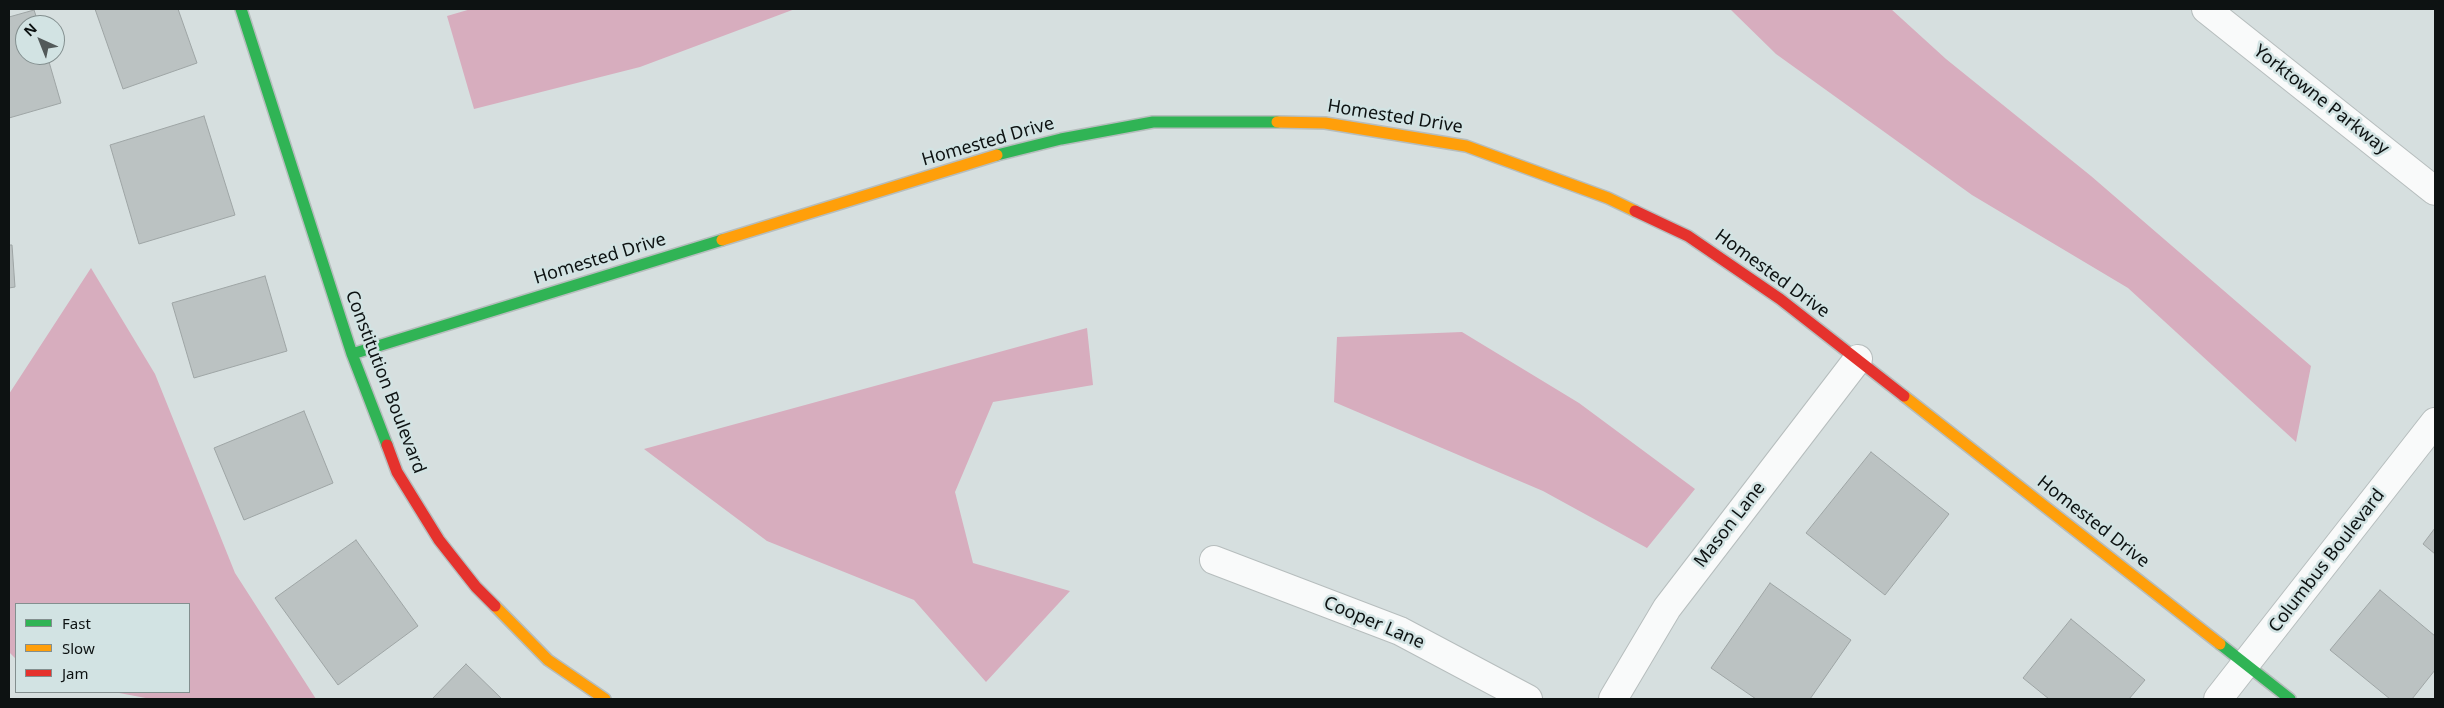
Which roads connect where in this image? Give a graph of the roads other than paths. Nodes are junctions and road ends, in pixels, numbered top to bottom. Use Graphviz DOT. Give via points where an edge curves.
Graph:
graph roads {
  1 [pos="241,9"];
  2 [pos="2206,9"];
  3 [pos="2435,191"];
  4 [pos="352,354"];
  5 [pos="1858,359"];
  6 [pos="2435,422"];
  7 [pos="1214,560"];
  8 [pos="2246,665"];
  9 [pos="605,699"];
  10 [pos="1528,699"];
  11 [pos="1613,699"];
  12 [pos="2218,699"];
  13 [pos="2290,699"];
  1 -- 4 [label="street, Constitution Boulevard"];
  2 -- 3 [label="street, Yorktowne Parkway"];
  4 -- 5 [label="street, Homested Drive" via="1004,153 1153,122 1233,121 1325,122 1466,146 1608,198 1688,236 1780,299"];
  4 -- 9 [label="street, Constitution Boulevard" via="397,472 439,540 476,587 548,660"];
  5 -- 8 [label="street, Homested Drive"];
  5 -- 11 [label="street, Mason Lane" via="1667,608"];
  6 -- 8 [label="street, Columbus Boulevard"];
  7 -- 10 [label="street, Cooper Lane" via="1400,631"];
  8 -- 12 [label="street, Columbus Boulevard"];
  8 -- 13 [label="street, Homested Drive"];
}
